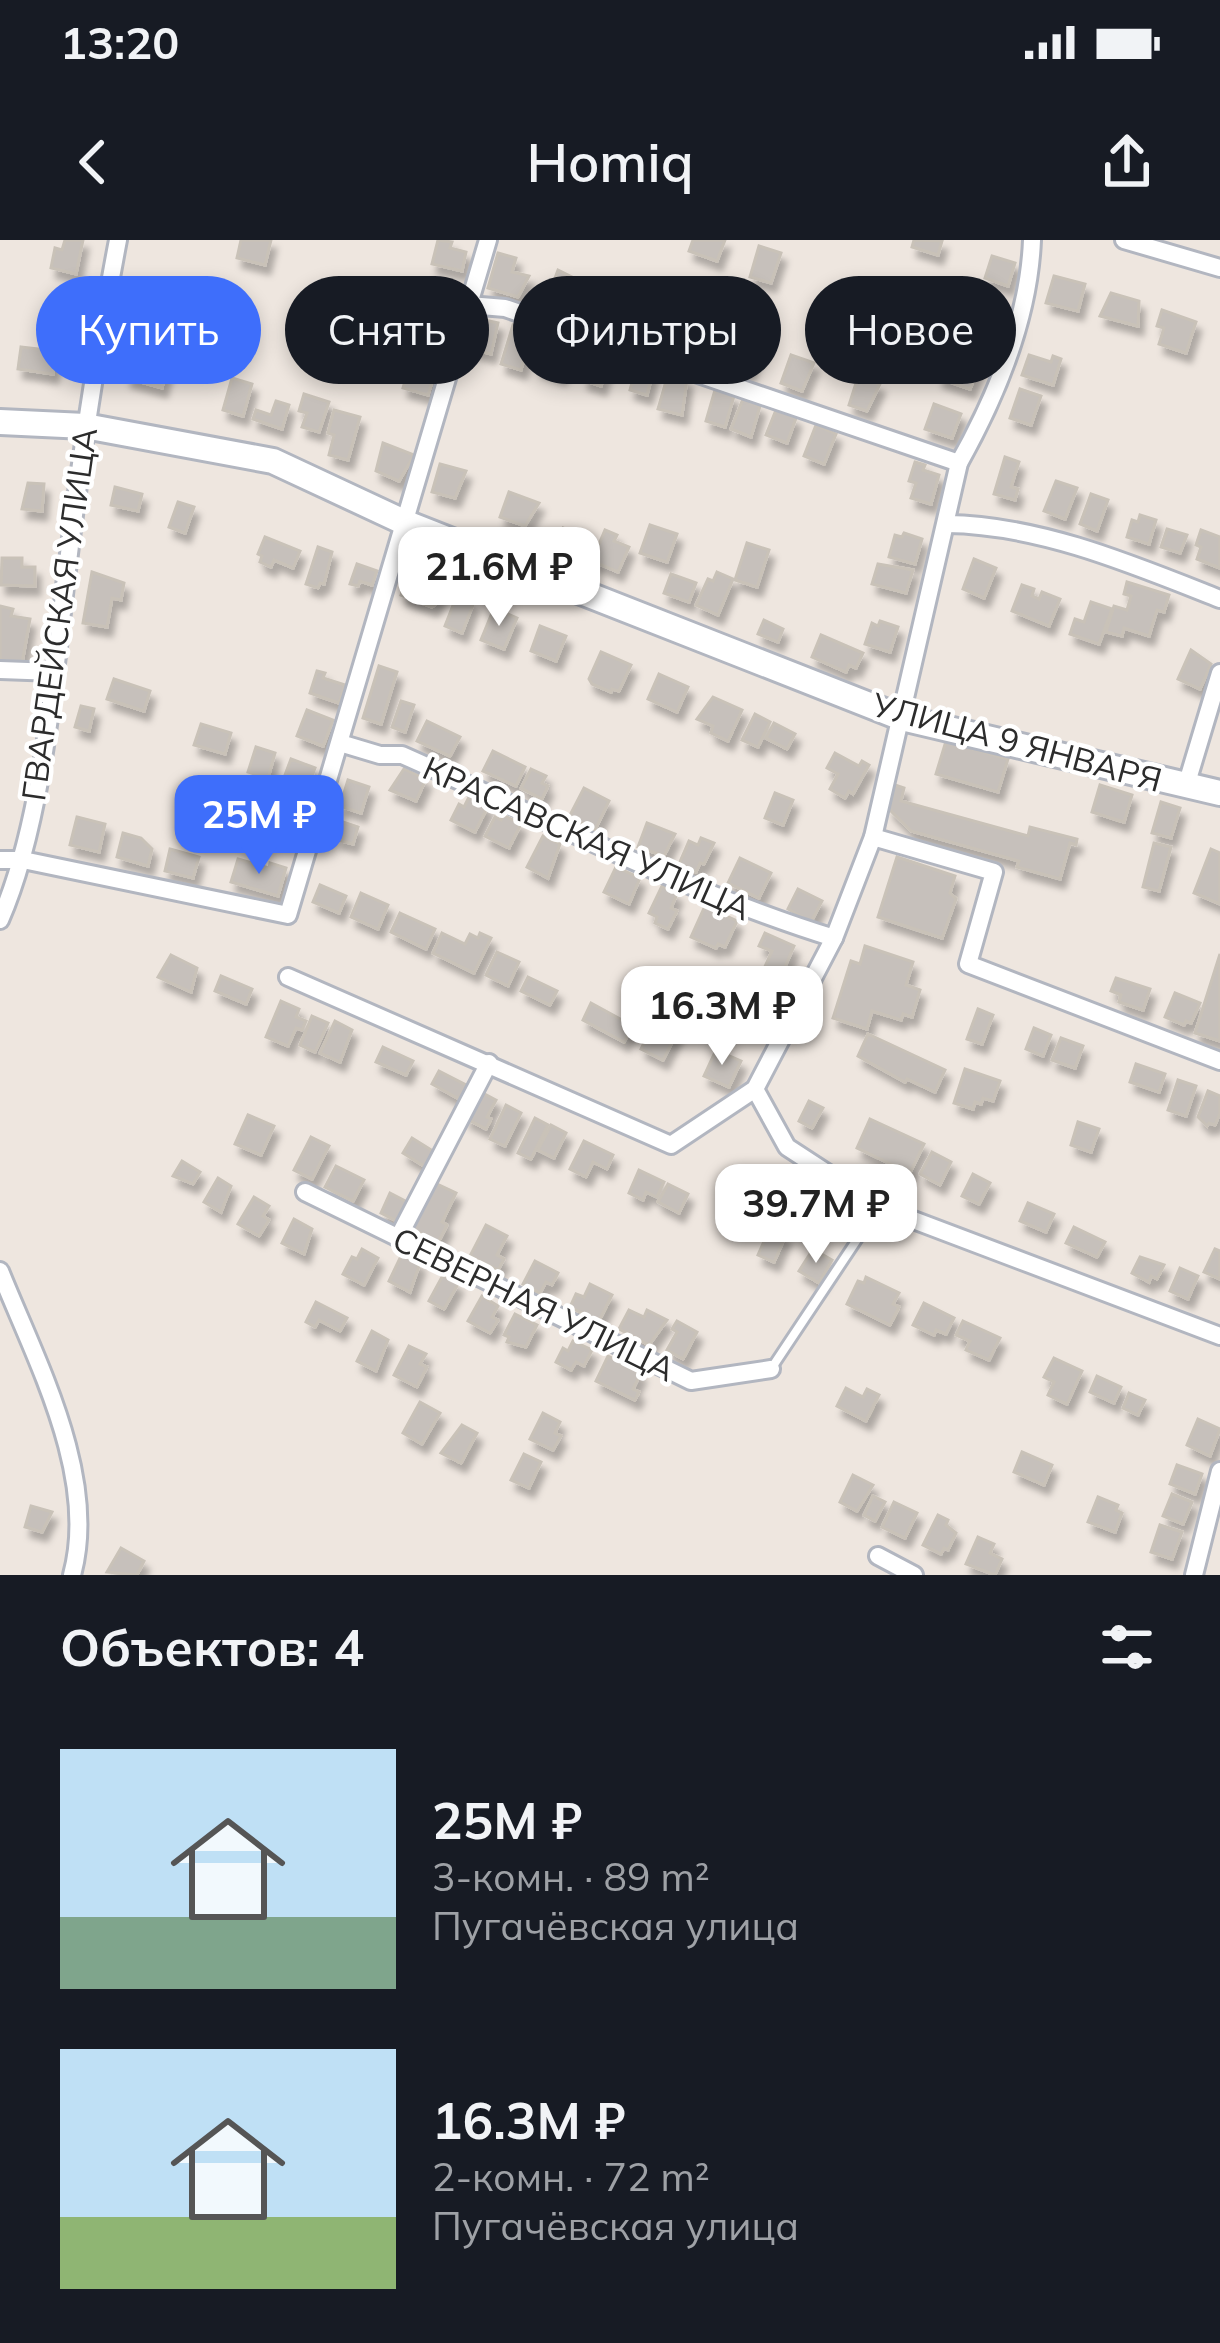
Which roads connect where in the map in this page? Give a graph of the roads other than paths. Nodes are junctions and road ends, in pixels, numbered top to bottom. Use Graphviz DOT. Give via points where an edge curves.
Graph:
graph roads {
  1 [pos="118,240"];
  2 [pos="488,240"];
  3 [pos="1032,240"];
  4 [pos="1124,240"];
  5 [pos="1220,268"];
  6 [pos="477,276"];
  7 [pos="489,307"];
  8 [pos="446,384"];
  9 [pos="0,422"];
  10 [pos="85,426"];
  11 [pos="959,463"];
  12 [pos="406,523"];
  13 [pos="947,524"];
  14 [pos="1220,599"];
  15 [pos="0,670"];
  16 [pos="55,672"];
  17 [pos="1220,673"];
  18 [pos="902,718"];
  19 [pos="340,743"];
  20 [pos="1186,786"];
  21 [pos="1220,793"];
  22 [pos="873,837"];
  23 [pos="0,860"];
  24 [pos="23,860"];
  25 [pos="1,920"];
  26 [pos="834,938"];
  27 [pos="288,977"];
  28 [pos="1220,1061"];
  29 [pos="489,1063"];
  30 [pos="755,1089"];
  31 [pos="304,1192"];
  32 [pos="879,1207"];
  33 [pos="398,1238"];
  34 [pos="0,1271"];
  35 [pos="1220,1336"];
  36 [pos="772,1369"];
  37 [pos="1220,1471"];
  38 [pos="878,1556"];
  39 [pos="72,1575"];
  40 [pos="914,1575"];
  41 [pos="1194,1575"];
  1 -- 10 [label="street, ГВАРДЕЙСКАЯ УЛИЦА"];
  2 -- 6 [label="street"];
  3 -- 11 [label="street" via="1031,269 990,408"];
  4 -- 5 [label="street"];
  7 -- 11 [label="street"];
  8 -- 12 [label="street"];
  9 -- 10 [label="street, УЛИЦА 9 ЯНВАРЯ"];
  10 -- 12 [label="street, УЛИЦА 9 ЯНВАРЯ" via="274,460"];
  10 -- 16 [label="street, ГВАРДЕЙСКАЯ УЛИЦА"];
  11 -- 13 [label="street"];
  12 -- 18 [label="street, УЛИЦА 9 ЯНВАРЯ"];
  12 -- 19 [label="street"];
  13 -- 14 [label="street" via="988,524 1084,550"];
  13 -- 18 [label="street"];
  15 -- 16 [label="street"];
  16 -- 24 [label="street, ГВАРДЕЙСКАЯ УЛИЦА"];
  17 -- 20 [label="street"];
  18 -- 20 [label="street, УЛИЦА 9 ЯНВАРЯ"];
  18 -- 22 [label="street"];
  19 -- 24 [label="street" via="288,915"];
  19 -- 26 [label="street, КРАСАВСКАЯ УЛИЦА" via="402,755 590,845"];
  20 -- 21 [label="street, УЛИЦА 9 ЯНВАРЯ"];
  22 -- 26 [label="street"];
  22 -- 28 [label="street" via="994,872 968,964"];
  23 -- 24 [label="street"];
  24 -- 25 [label="street, ГВАРДЕЙСКАЯ УЛИЦА"];
  26 -- 30 [label="street"];
  27 -- 29 [label="street"];
  29 -- 30 [label="street" via="671,1145"];
  29 -- 33 [label="street"];
  30 -- 32 [label="street" via="787,1147"];
  31 -- 33 [label="street, СЕВЕРНАЯ УЛИЦА"];
  32 -- 35 [label="street"];
  32 -- 36 [label="lane"];
  33 -- 36 [label="street, СЕВЕРНАЯ УЛИЦА" via="691,1381"];
  34 -- 39 [label="street" via="70,1448 80,1545"];
  37 -- 41 [label="street"];
  38 -- 40 [label="street"];
}
